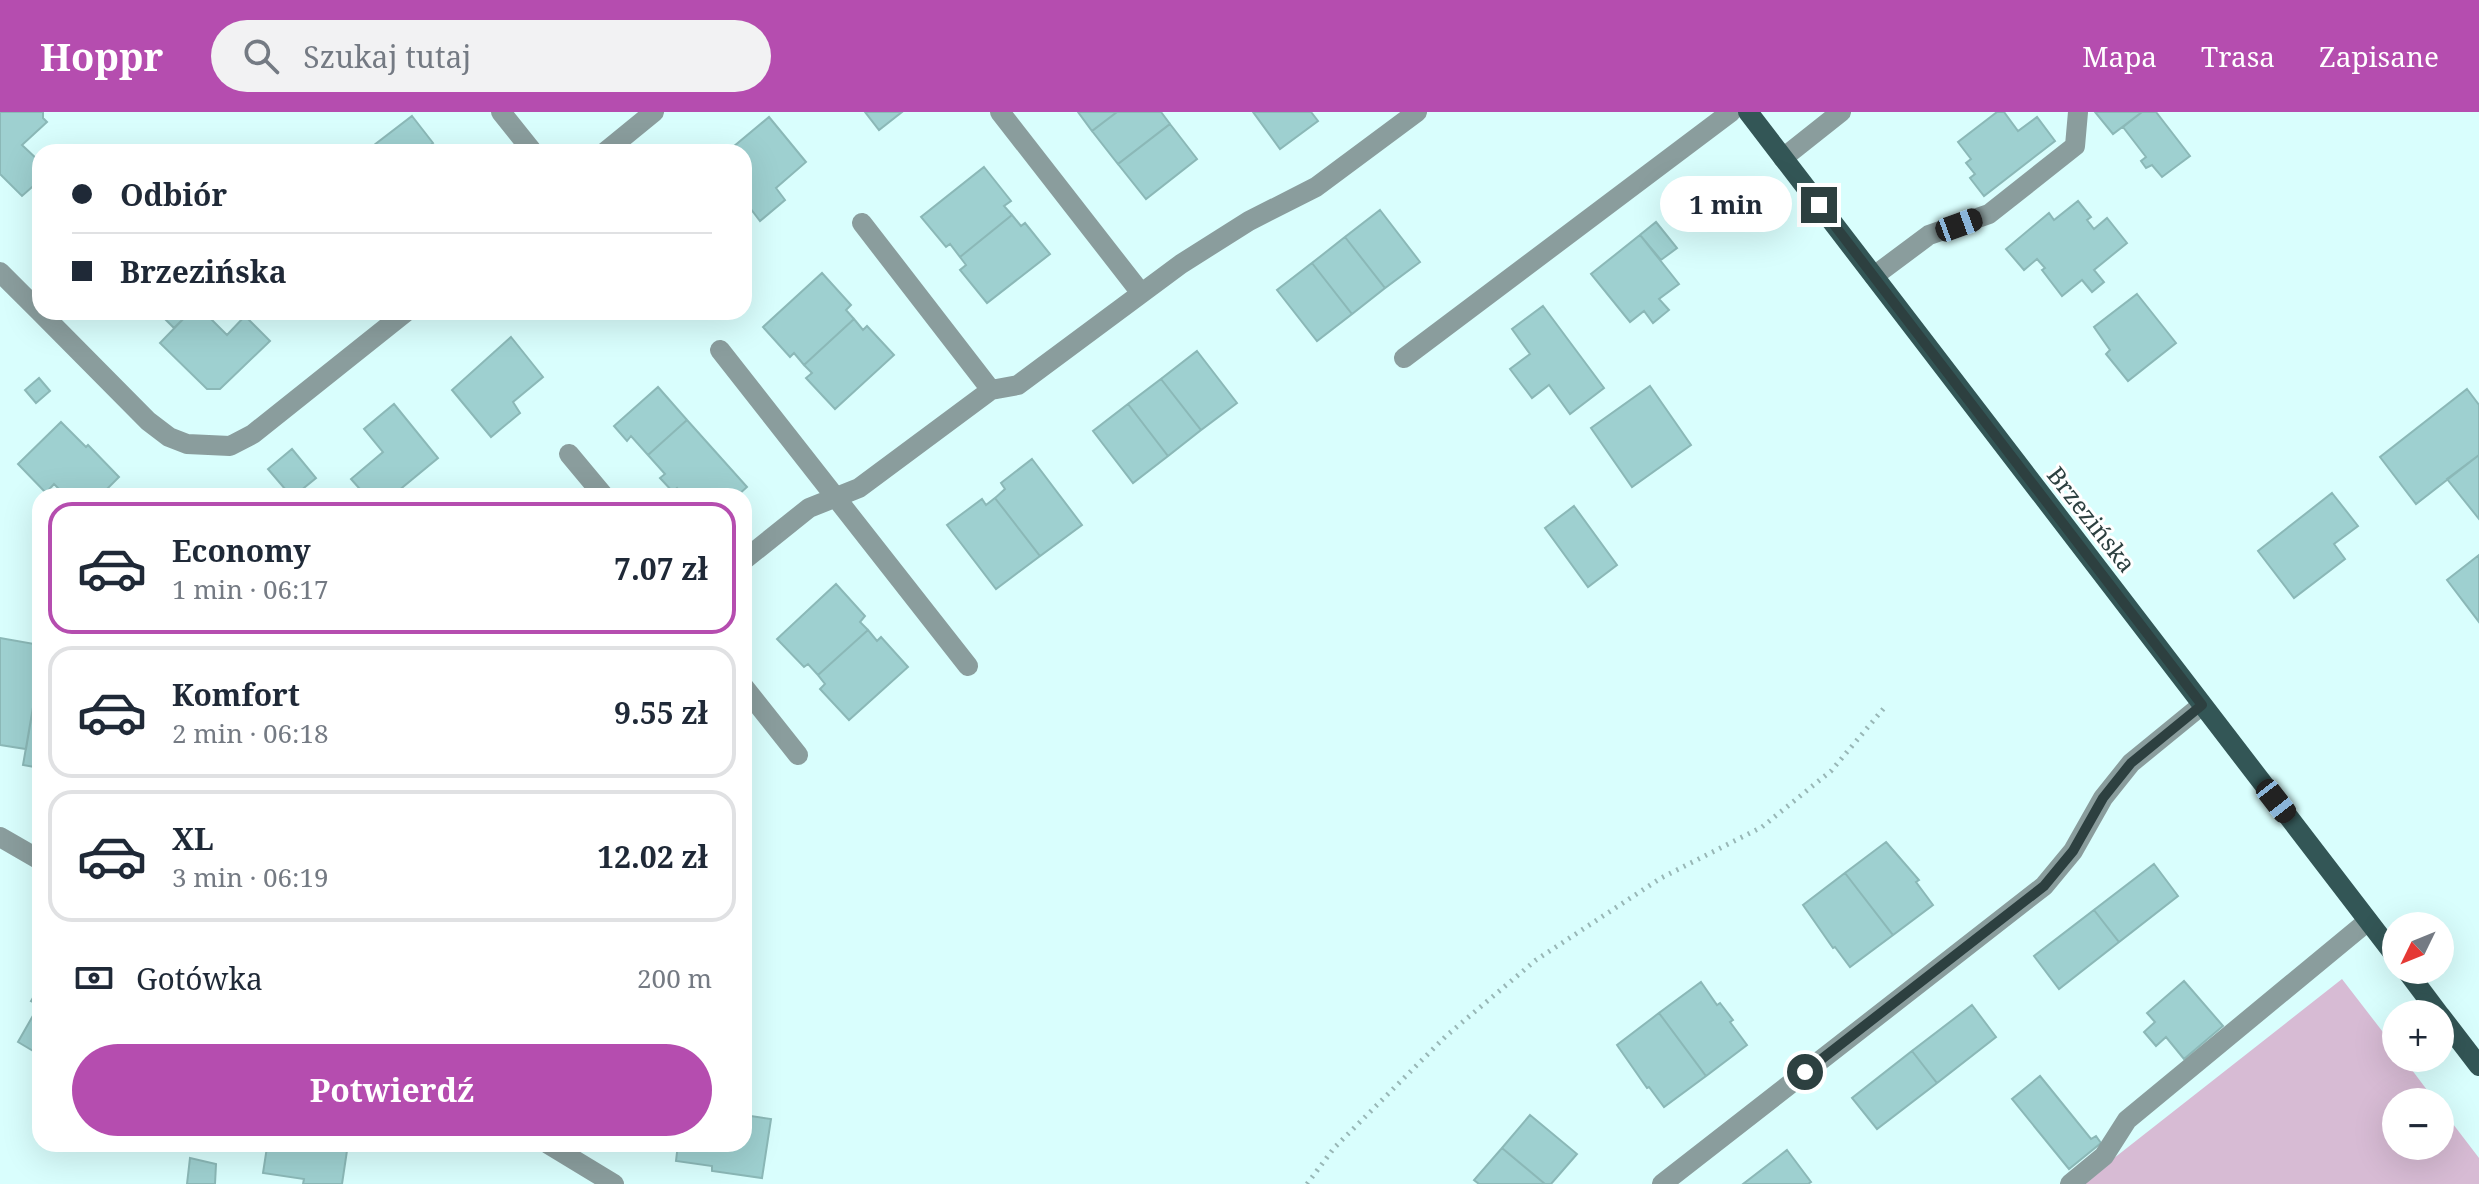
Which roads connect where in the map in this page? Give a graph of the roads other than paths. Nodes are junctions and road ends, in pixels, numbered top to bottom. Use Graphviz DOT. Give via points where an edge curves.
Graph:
graph roads {
  1 [pos="501,112"];
  2 [pos="654,112"];
  3 [pos="1000,112"];
  4 [pos="1417,112"];
  5 [pos="1731,112"];
  6 [pos="1748,112"];
  7 [pos="1841,112"];
  8 [pos="2078,112"];
  9 [pos="527,144"];
  10 [pos="615,144"];
  11 [pos="1783,158"];
  12 [pos="862,223"];
  13 [pos="0,272"];
  14 [pos="1874,276"];
  15 [pos="1141,293"];
  16 [pos="32,304"];
  17 [pos="48,320"];
  18 [pos="396,320"];
  19 [pos="720,350"];
  20 [pos="1404,358"];
  21 [pos="991,390"];
  22 [pos="569,454"];
  23 [pos="597,488"];
  24 [pos="837,497"];
  25 [pos="752,554"];
  26 [pos="968,666"];
  27 [pos="752,697"];
  28 [pos="2202,705"];
  29 [pos="798,755"];
  30 [pos="0,837"];
  31 [pos="32,855"];
  32 [pos="2368,921"];
  33 [pos="2382,939"];
  34 [pos="2417,984"];
  35 [pos="2429,1000"];
  36 [pos="2454,1033"];
  37 [pos="2479,1066"];
  38 [pos="561,1152"];
  39 [pos="614,1184"];
  40 [pos="1662,1184"];
  41 [pos="2070,1184"];
  1 -- 9 [label="street"];
  2 -- 10 [label="street"];
  3 -- 15 [label="street"];
  4 -- 15 [label="street" via="1316,187 1249,221"];
  5 -- 20 [label="street"];
  6 -- 11 [label="main road, Brzezińska"];
  7 -- 11 [label="street"];
  8 -- 14 [label="street" via="2075,146 1989,214 1929,235"];
  11 -- 14 [label="main road, Brzezińska"];
  12 -- 21 [label="street"];
  13 -- 16 [label="street"];
  14 -- 28 [label="main road, Brzezińska"];
  15 -- 21 [label="street" via="1018,385"];
  17 -- 18 [label="street" via="169,437 187,444 230,446 253,434"];
  19 -- 24 [label="street"];
  21 -- 24 [label="street" via="859,488"];
  22 -- 23 [label="street"];
  24 -- 25 [label="street" via="809,508"];
  24 -- 26 [label="street"];
  27 -- 29 [label="street"];
  28 -- 32 [label="main road, Brzezińska"];
  28 -- 40 [label="street" via="2131,763 2044,886"];
  30 -- 31 [label="street"];
  32 -- 33 [label="main road, Brzezińska"];
  32 -- 41 [label="street" via="2127,1120 2104,1156"];
  34 -- 35 [label="main road"];
  36 -- 37 [label="main road"];
  38 -- 39 [label="street"];
}
